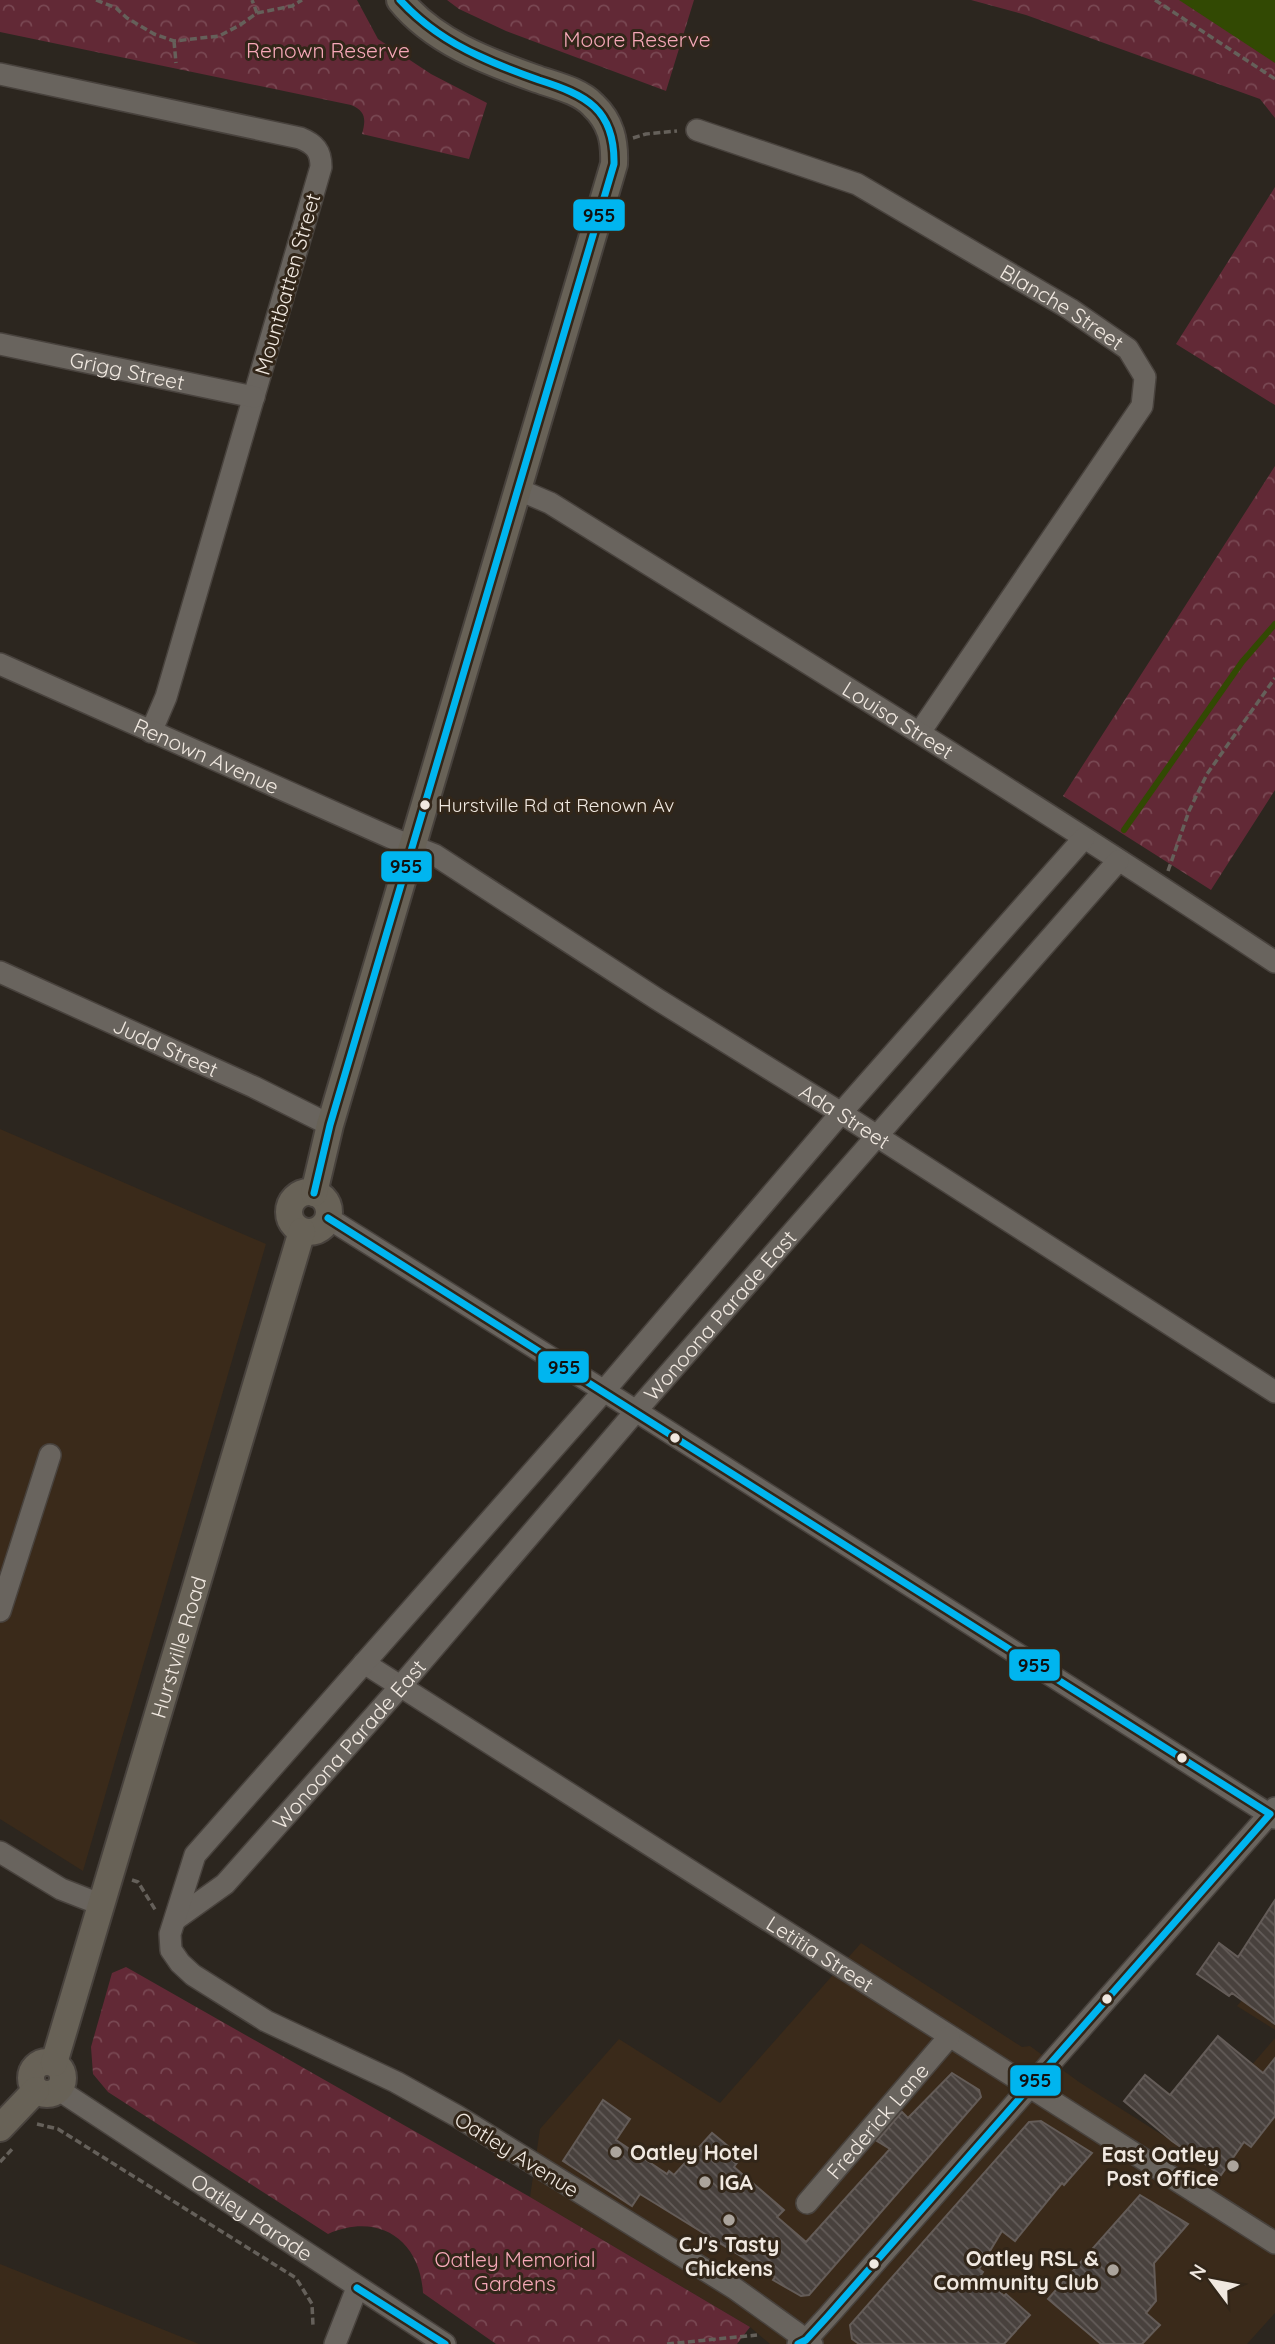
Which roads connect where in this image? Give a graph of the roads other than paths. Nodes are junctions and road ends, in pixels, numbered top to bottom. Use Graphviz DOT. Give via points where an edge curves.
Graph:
graph roads {
  1 [pos="400,0"];
  2 [pos="0,74"];
  3 [pos="697,130"];
  4 [pos="0,344"];
  5 [pos="254,397"];
  6 [pos="517,489"];
  7 [pos="0,664"];
  8 [pos="151,732"];
  9 [pos="919,732"];
  10 [pos="1084,838"];
  11 [pos="412,847"];
  12 [pos="1118,861"];
  13 [pos="1275,962"];
  14 [pos="0,972"];
  15 [pos="841,1113"];
  16 [pos="330,1125"];
  17 [pos="878,1136"];
  18 [pos="314,1193"];
  19 [pos="328,1218"];
  20 [pos="302,1231"];
  21 [pos="604,1391"];
  22 [pos="1275,1392"];
  23 [pos="636,1410"];
  24 [pos="50,1455"];
  25 [pos="0,1611"];
  26 [pos="364,1663"];
  27 [pos="400,1686"];
  28 [pos="1273,1813"];
  29 [pos="0,1852"];
  30 [pos="102,1905"];
  31 [pos="173,1927"];
  32 [pos="949,2037"];
  33 [pos="1030,2087"];
  34 [pos="47,2090"];
  35 [pos="9,2136"];
  36 [pos="807,2203"];
  37 [pos="1275,2243"];
  38 [pos="357,2288"];
  39 [pos="805,2343"];
  40 [pos="335,2344"];
  41 [pos="445,2344"];
  1 -- 6 [label="main road" via="440,36 494,64 582,97 612,135 614,164"];
  2 -- 5 [label="street, Mountbatten Street" via="300,138 316,147 321,167"];
  3 -- 9 [label="street, Blanche Street" via="857,184 1070,309 1128,349 1145,377 1142,405"];
  4 -- 5 [label="street, Grigg Street"];
  5 -- 8 [label="street, Mountbatten Street" via="166,697"];
  6 -- 9 [label="street, Louisa Street" via="550,503"];
  6 -- 11 [label="main road"];
  7 -- 8 [label="street, Renown Avenue"];
  8 -- 11 [label="street, Renown Avenue"];
  9 -- 10 [label="street, Louisa Street"];
  10 -- 12 [label="street, Louisa Street"];
  10 -- 15 [label="street, Wonoona Parade East"];
  11 -- 15 [label="street, Ada Street" via="435,855"];
  11 -- 16 [label="main road"];
  12 -- 13 [label="street, Louisa Street"];
  12 -- 17 [label="street, Wonoona Parade East"];
  14 -- 16 [label="street, Judd Street"];
  15 -- 17 [label="street, Ada Street"];
  15 -- 21 [label="street, Wonoona Parade East"];
  16 -- 18 [label="main road"];
  17 -- 22 [label="street, Ada Street"];
  17 -- 23 [label="street, Wonoona Parade East"];
  18 -- 19 [label="main road" via="325,1199"];
  18 -- 20 [label="main road" via="301,1194 292,1203 292,1222"];
  19 -- 20 [label="main road" via="321,1228"];
  19 -- 21 [label="street"];
  20 -- 30 [label="main road, Hurstville Road"];
  21 -- 23 [label="street"];
  21 -- 26 [label="street, Wonoona Parade East"];
  23 -- 27 [label="street, Wonoona Parade East"];
  23 -- 28 [label="street"];
  24 -- 25 [label="street"];
  26 -- 27 [label="street, Letitia Street"];
  26 -- 31 [label="street, Wonoona Parade East" via="195,1855"];
  27 -- 31 [label="street, Wonoona Parade East" via="225,1884"];
  27 -- 32 [label="street, Letitia Street"];
  28 -- 33 [label="street"];
  29 -- 30 [label="street" via="61,1889"];
  30 -- 34 [label="main road, Hurstville Road" via="54,2063 39,2063 32,2071 31,2081"];
  31 -- 39 [label="street, Oatley Avenue" via="171,1950 209,1987 266,2021 427,2098 734,2288"];
  32 -- 33 [label="street, Letitia Street"];
  32 -- 36 [label="street, Frederick Lane"];
  33 -- 37 [label="street, Letitia Street"];
  33 -- 39 [label="street"];
  34 -- 35 [label="main road"];
  34 -- 38 [label="street, Oatley Parade"];
  38 -- 40 [label="street"];
  38 -- 41 [label="street, Oatley Parade"];
}
